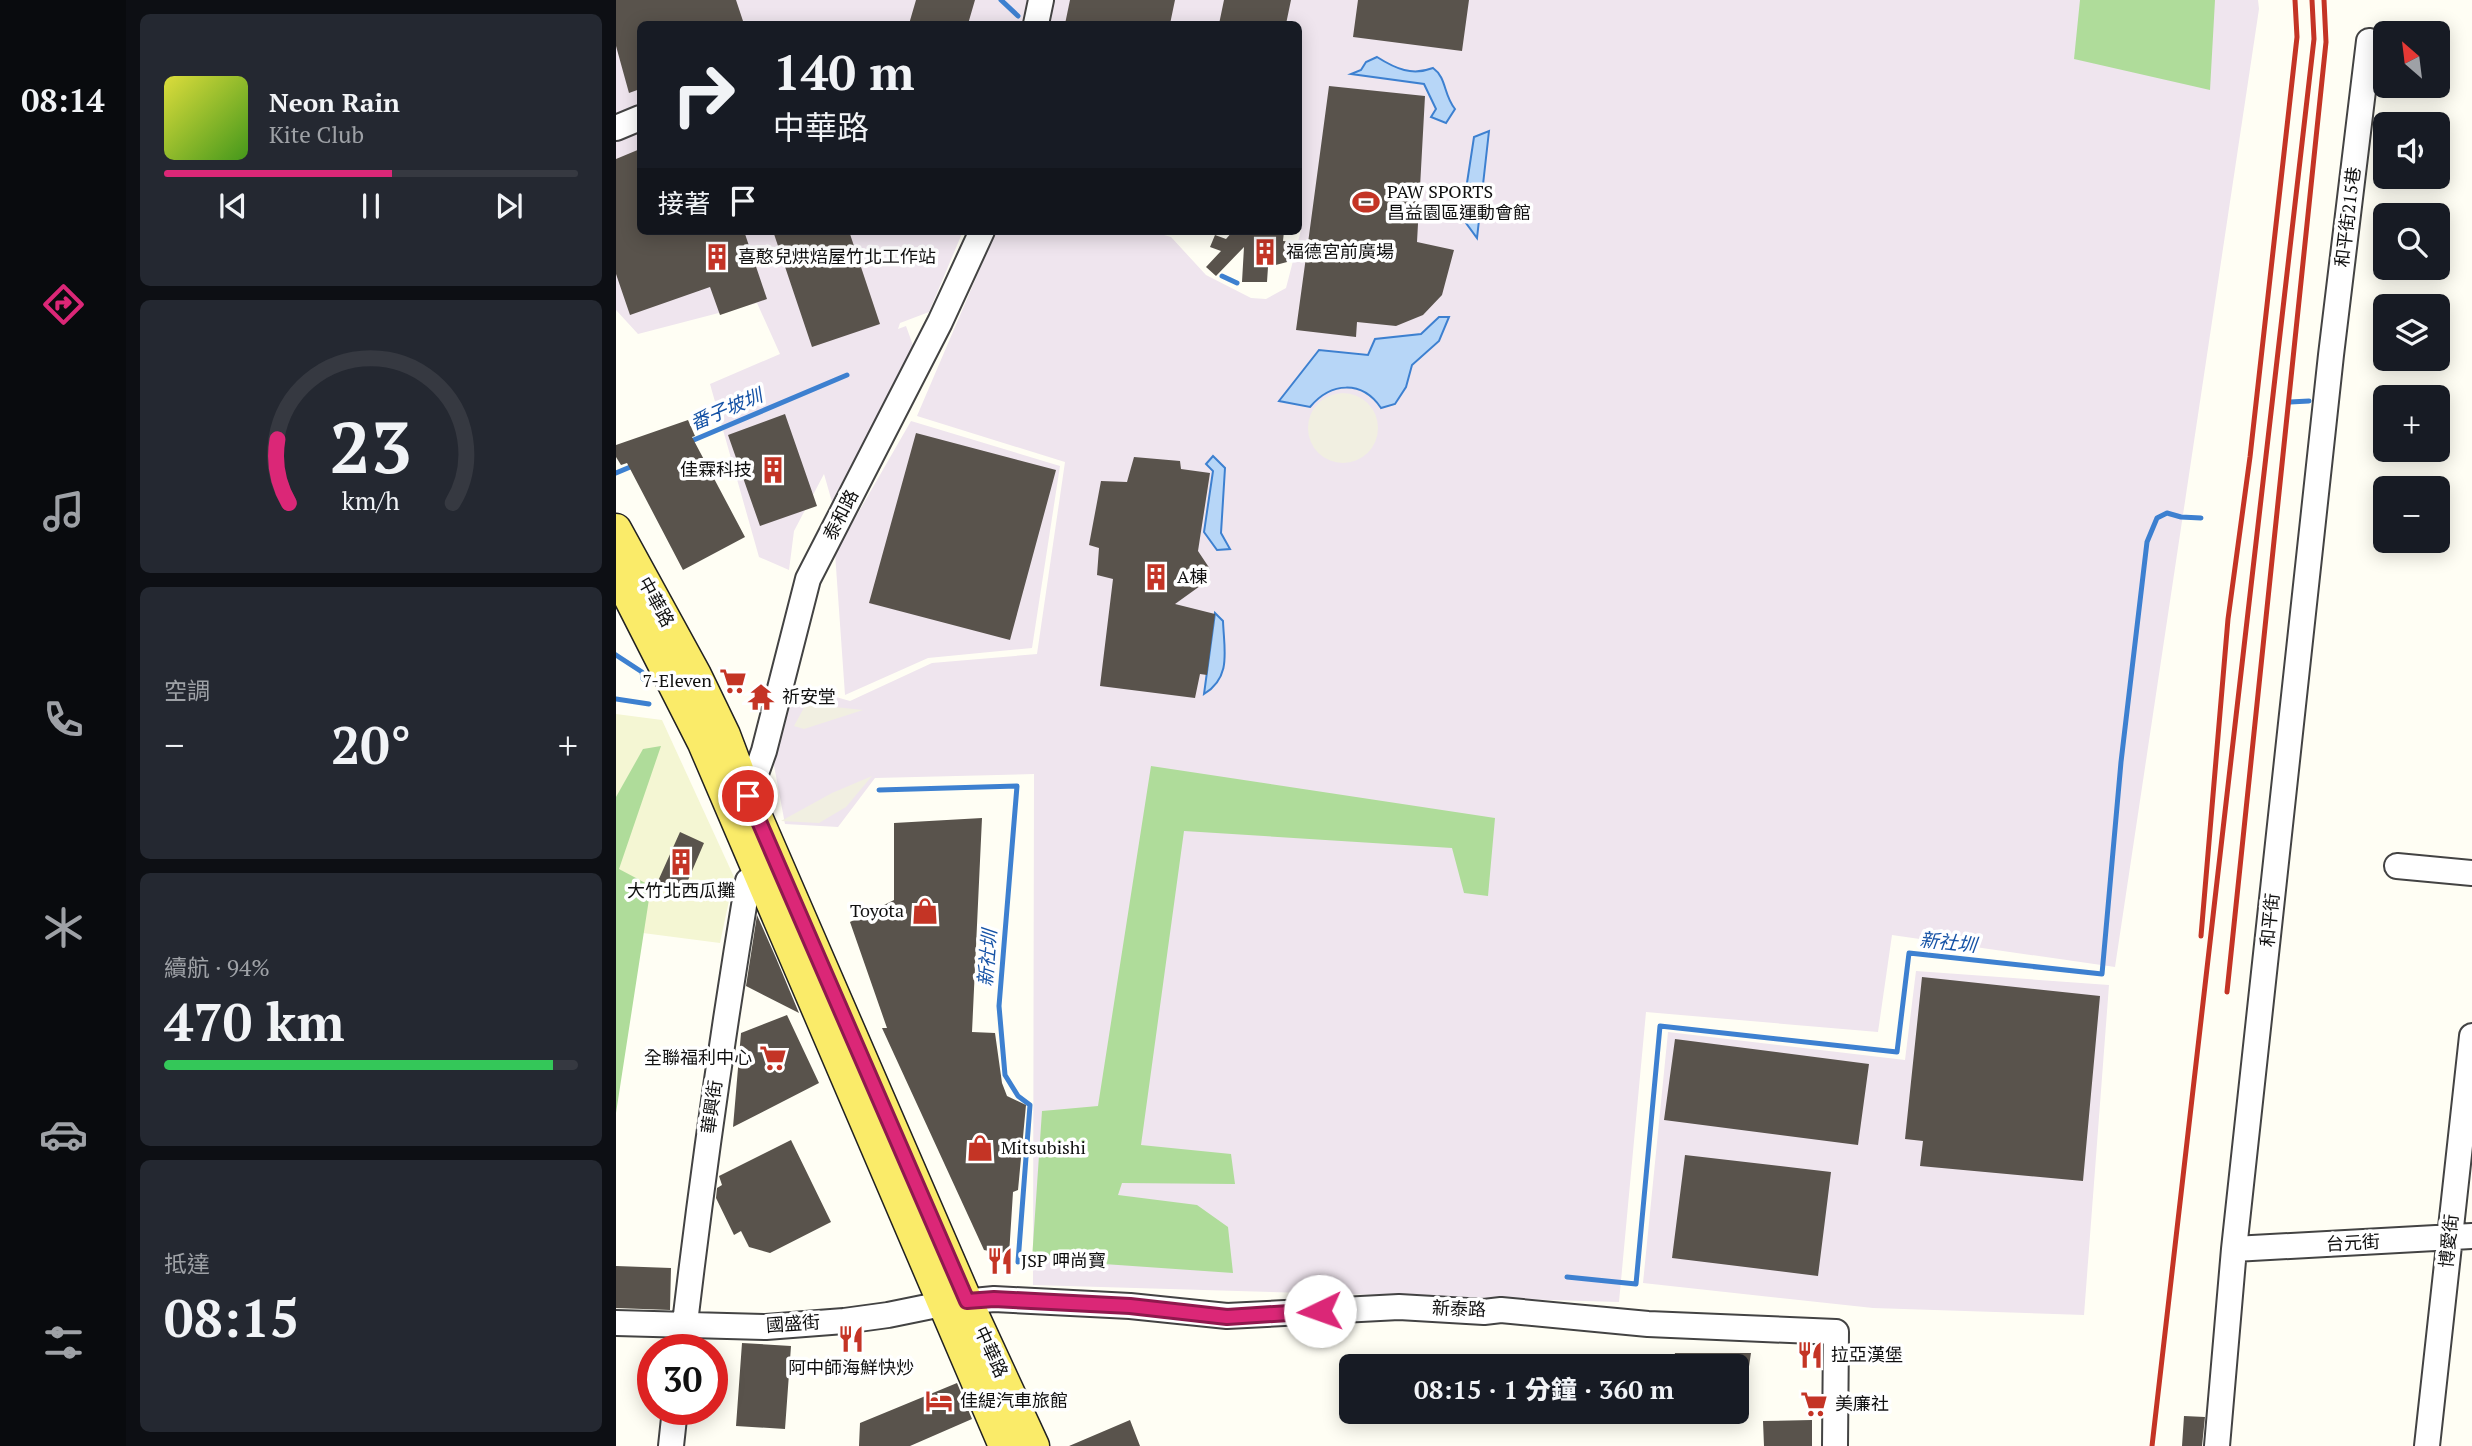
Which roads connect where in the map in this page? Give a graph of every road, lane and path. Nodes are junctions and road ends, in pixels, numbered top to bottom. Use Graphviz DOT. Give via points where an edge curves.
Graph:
graph roads {
  1 [pos="1041,0"];
  2 [pos="1037,21"];
  3 [pos="2369,41"];
  4 [pos="637,119"];
  5 [pos="616,128"];
  6 [pos="980,235"];
  7 [pos="2327,394"];
  8 [pos="616,529"];
  9 [pos="616,572"];
  10 [pos="685,681"];
  11 [pos="739,801"];
  12 [pos="2397,866"];
  13 [pos="2472,873"];
  14 [pos="761,874"];
  15 [pos="2472,1036"];
  16 [pos="2460,1236"];
  17 [pos="2234,1249"];
  18 [pos="955,1302"];
  19 [pos="616,1323"];
  20 [pos="685,1324"];
  21 [pos="684,1334"];
  22 [pos="673,1425"];
  23 [pos="671,1446"];
  24 [pos="1004,1446"];
  25 [pos="1034,1446"];
  26 [pos="1835,1446"];
  27 [pos="2217,1446"];
  28 [pos="2427,1446"];
  1 -- 2 [label="street"];
  3 -- 7 [label="street, 和平街215巷"];
  4 -- 5 [label="street"];
  6 -- 11 [label="street, 泰和路" via="808,579 764,751"];
  7 -- 17 [label="street, 和平街"];
  8 -- 10 [label="main road, 中華路"];
  9 -- 10 [label="main road, 中華路"];
  10 -- 11 [label="main road, 中華路"];
  11 -- 14 [label="main road, 中華路"];
  11 -- 18 [label="main road, 中華路"];
  12 -- 13 [label="street"];
  14 -- 18 [label="main road, 中華路"];
  14 -- 20 [label="street, 華興街" via="747,881 707,1140"];
  15 -- 16 [label="street, 博愛街"];
  16 -- 17 [label="street, 台元街"];
  16 -- 28 [label="street, 博愛街"];
  17 -- 27 [label="street, 和平街"];
  18 -- 20 [label="street, 國盛街" via="888,1315 766,1327"];
  18 -- 24 [label="main road, 中華路"];
  18 -- 25 [label="main road, 中華路"];
  18 -- 26 [label="street, 新泰路" via="994,1299 1130,1306 1227,1317 1399,1307 1501,1310 1648,1324 1836,1332"];
  19 -- 20 [label="street, 國盛街"];
  20 -- 21 [label="street, 華興街"];
  22 -- 23 [label="street"];
}
